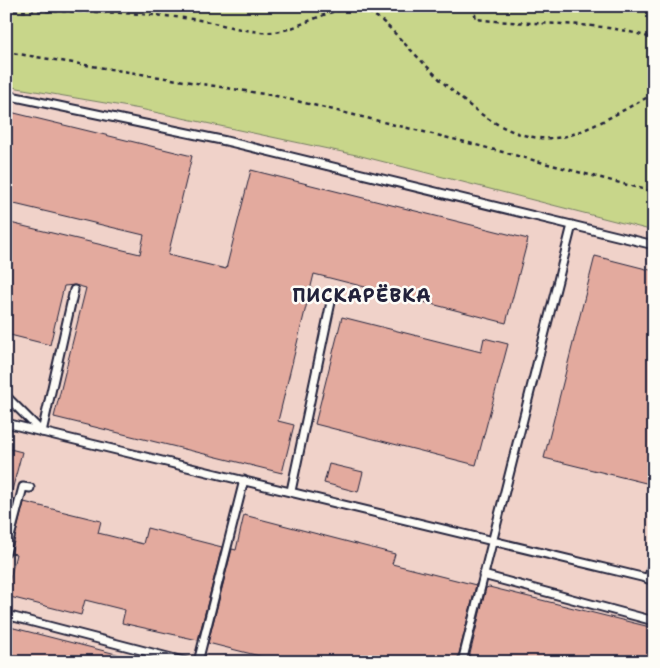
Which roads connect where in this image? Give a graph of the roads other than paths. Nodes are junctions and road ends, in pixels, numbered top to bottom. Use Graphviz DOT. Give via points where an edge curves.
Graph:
graph roads {
  1 [pos="6,95"];
  2 [pos="572,225"];
  3 [pos="654,246"];
  4 [pos="74,290"];
  5 [pos="331,302"];
  6 [pos="6,396"];
  7 [pos="6,423"];
  8 [pos="42,432"];
  9 [pos="244,480"];
  10 [pos="30,488"];
  11 [pos="291,492"];
  12 [pos="492,540"];
  13 [pos="6,552"];
  14 [pos="654,560"];
  15 [pos="483,575"];
  16 [pos="651,580"];
  17 [pos="6,615"];
  18 [pos="654,621"];
  19 [pos="187,662"];
  20 [pos="198,662"];
  21 [pos="462,662"];
  1 -- 2 [label="lane" via="226,140"];
  2 -- 3 [label="lane"];
  2 -- 12 [label="lane"];
  4 -- 8 [label="lane"];
  5 -- 11 [label="lane"];
  6 -- 8 [label="lane"];
  7 -- 8 [label="lane"];
  8 -- 9 [label="lane"];
  9 -- 11 [label="lane"];
  9 -- 20 [label="lane"];
  10 -- 13 [label="lane" via="22,487"];
  11 -- 12 [label="lane"];
  12 -- 15 [label="lane"];
  12 -- 16 [label="lane"];
  14 -- 16 [label="lane"];
  15 -- 18 [label="lane"];
  15 -- 21 [label="lane"];
  17 -- 19 [label="lane"];
}
